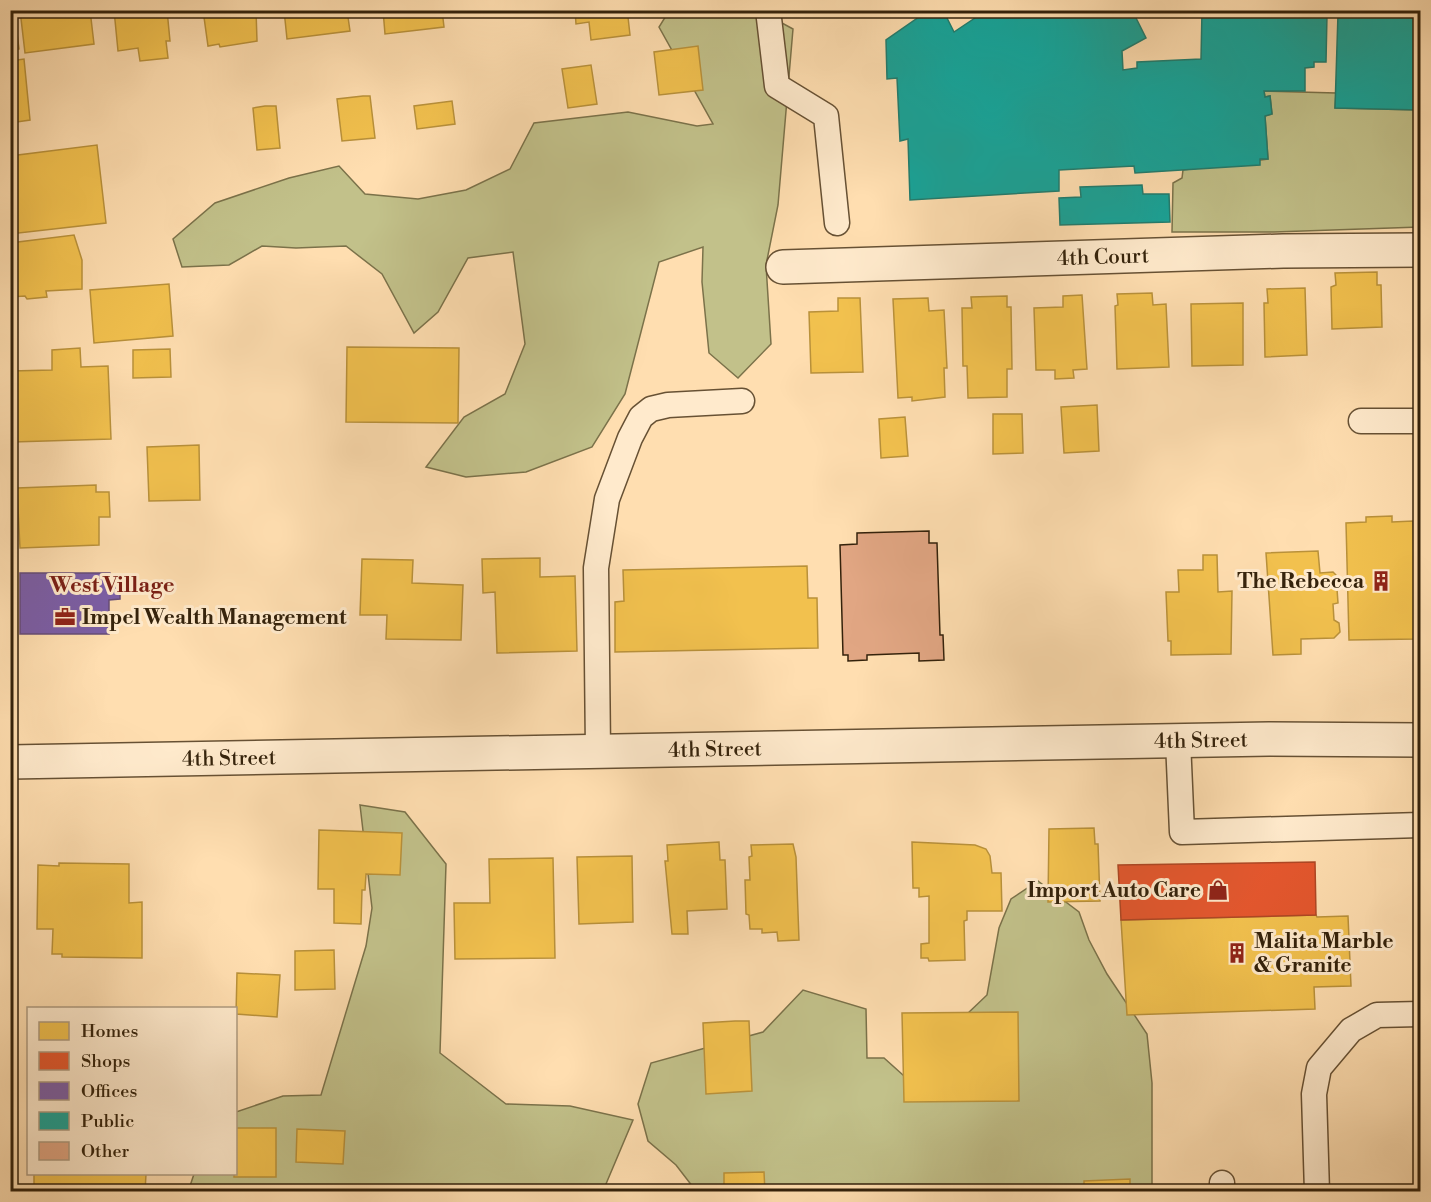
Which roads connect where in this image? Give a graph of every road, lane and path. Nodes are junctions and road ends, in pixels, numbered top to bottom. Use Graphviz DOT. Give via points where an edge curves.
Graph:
graph roads {
  1 [pos="768,10"];
  2 [pos="837,223"];
  3 [pos="1420,250"];
  4 [pos="783,267"];
  5 [pos="742,401"];
  6 [pos="1361,421"];
  7 [pos="1420,421"];
  8 [pos="1420,740"];
  9 [pos="1178,741"];
  10 [pos="598,751"];
  11 [pos="10,762"];
  12 [pos="1420,825"];
  13 [pos="1420,1014"];
  14 [pos="1317,1191"];
  1 -- 2 [label="lane" via="777,87 826,116"];
  3 -- 4 [label="street, 4th Court"];
  5 -- 10 [label="lane" via="651,409 641,417 630,438 607,499 596,568"];
  6 -- 7 [label="lane"];
  8 -- 9 [label="street, 4th Street"];
  9 -- 10 [label="street, 4th Street"];
  9 -- 12 [label="lane" via="1182,832"];
  10 -- 11 [label="street, 4th Street"];
  13 -- 14 [label="lane" via="1377,1015 1352,1030 1319,1068 1314,1094"];
}
